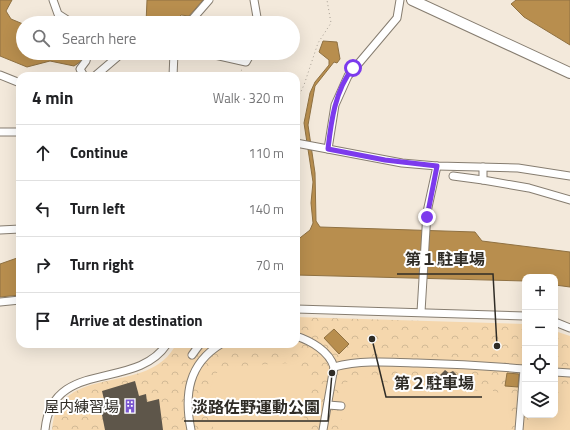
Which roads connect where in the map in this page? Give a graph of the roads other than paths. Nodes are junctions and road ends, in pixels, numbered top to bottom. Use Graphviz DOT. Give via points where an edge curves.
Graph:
graph roads {
  1 [pos="53,0"];
  2 [pos="209,0"];
  3 [pos="254,0"];
  4 [pos="400,0"];
  5 [pos="412,0"];
  6 [pos="61,16"];
  7 [pos="195,16"];
  8 [pos="257,16"];
  9 [pos="86,60"];
  10 [pos="114,60"];
  11 [pos="174,60"];
  12 [pos="237,60"];
  13 [pos="247,60"];
  14 [pos="82,72"];
  15 [pos="100,72"];
  16 [pos="173,72"];
  17 [pos="570,73"];
  18 [pos="0,75"];
  19 [pos="16,81"];
  20 [pos="0,132"];
  21 [pos="16,132"];
  22 [pos="300,144"];
  23 [pos="328,149"];
  24 [pos="437,166"];
  25 [pos="483,167"];
  26 [pos="453,176"];
  27 [pos="570,176"];
  28 [pos="483,180"];
  29 [pos="570,200"];
  30 [pos="16,229"];
  31 [pos="0,230"];
  32 [pos="16,300"];
  33 [pos="0,302"];
  34 [pos="16,304"];
  35 [pos="0,306"];
  36 [pos="300,309"];
  37 [pos="421,312"];
  38 [pos="522,316"];
  39 [pos="558,323"];
  40 [pos="570,328"];
  41 [pos="300,338"];
  42 [pos="164,348"];
  43 [pos="197,348"];
  44 [pos="216,348"];
  45 [pos="192,355"];
  46 [pos="334,367"];
  47 [pos="522,369"];
  48 [pos="558,372"];
  49 [pos="570,373"];
  50 [pos="524,382"];
  51 [pos="180,388"];
  52 [pos="188,390"];
  53 [pos="328,405"];
  54 [pos="341,406"];
  55 [pos="45,430"];
  56 [pos="191,430"];
  57 [pos="323,430"];
  58 [pos="519,430"];
  1 -- 6 [label="street"];
  2 -- 7 [label="street"];
  3 -- 8 [label="street"];
  4 -- 23 [label="street" via="397,18 348,76 335,106"];
  5 -- 17 [label="highway"];
  9 -- 14 [label="street" via="80,69"];
  10 -- 15 [label="street"];
  11 -- 16 [label="street"];
  12 -- 13 [label="street"];
  18 -- 19 [label="street"];
  20 -- 21 [label="street"];
  22 -- 23 [label="street"];
  23 -- 24 [label="street" via="385,160"];
  24 -- 25 [label="street"];
  24 -- 37 [label="street" via="429,197"];
  25 -- 27 [label="street" via="518,168"];
  25 -- 28 [label="street"];
  26 -- 28 [label="street"];
  28 -- 29 [label="street" via="528,188"];
  30 -- 31 [label="street"];
  32 -- 33 [label="street"];
  34 -- 35 [label="street"];
  36 -- 37 [label="street"];
  37 -- 38 [label="street"];
  39 -- 40 [label="street"];
  41 -- 46 [label="street" via="316,345"];
  42 -- 55 [label="street" via="141,365 69,387 51,405"];
  43 -- 45 [label="street"];
  44 -- 52 [label="street" via="200,362"];
  46 -- 47 [label="street" via="355,362 388,362"];
  46 -- 53 [label="street"];
  48 -- 49 [label="street"];
  50 -- 58 [label="street"];
  51 -- 52 [label="street"];
  52 -- 56 [label="street" via="187,405"];
  53 -- 54 [label="street"];
  53 -- 57 [label="street"];
}
